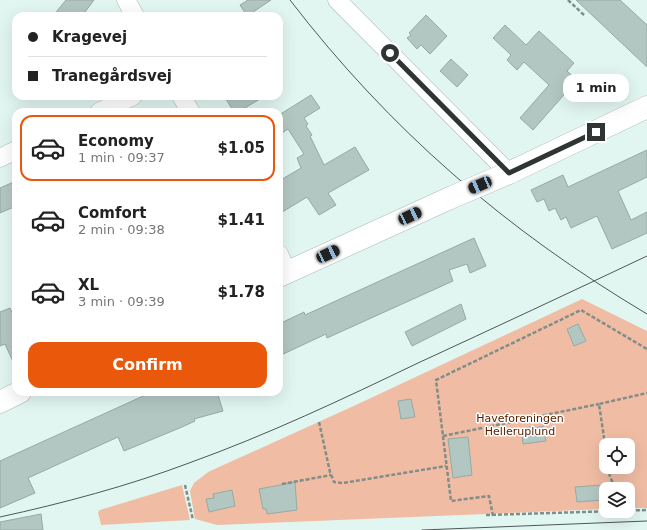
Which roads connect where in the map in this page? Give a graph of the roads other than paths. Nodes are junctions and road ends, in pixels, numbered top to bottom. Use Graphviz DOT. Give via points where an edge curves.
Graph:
graph roads {
  1 [pos="126,0"];
  2 [pos="337,0"];
  3 [pos="133,12"];
  4 [pos="124,100"];
  5 [pos="647,107"];
  6 [pos="108,108"];
  7 [pos="12,152"];
  8 [pos="0,158"];
  9 [pos="509,173"];
  10 [pos="283,268"];
  11 [pos="12,396"];
  12 [pos="0,402"];
  1 -- 3 [label="street"];
  2 -- 9 [label="street"];
  4 -- 6 [label="street"];
  5 -- 9 [label="street"];
  7 -- 8 [label="street"];
  9 -- 10 [label="street, bridge"];
  11 -- 12 [label="street"];
}
